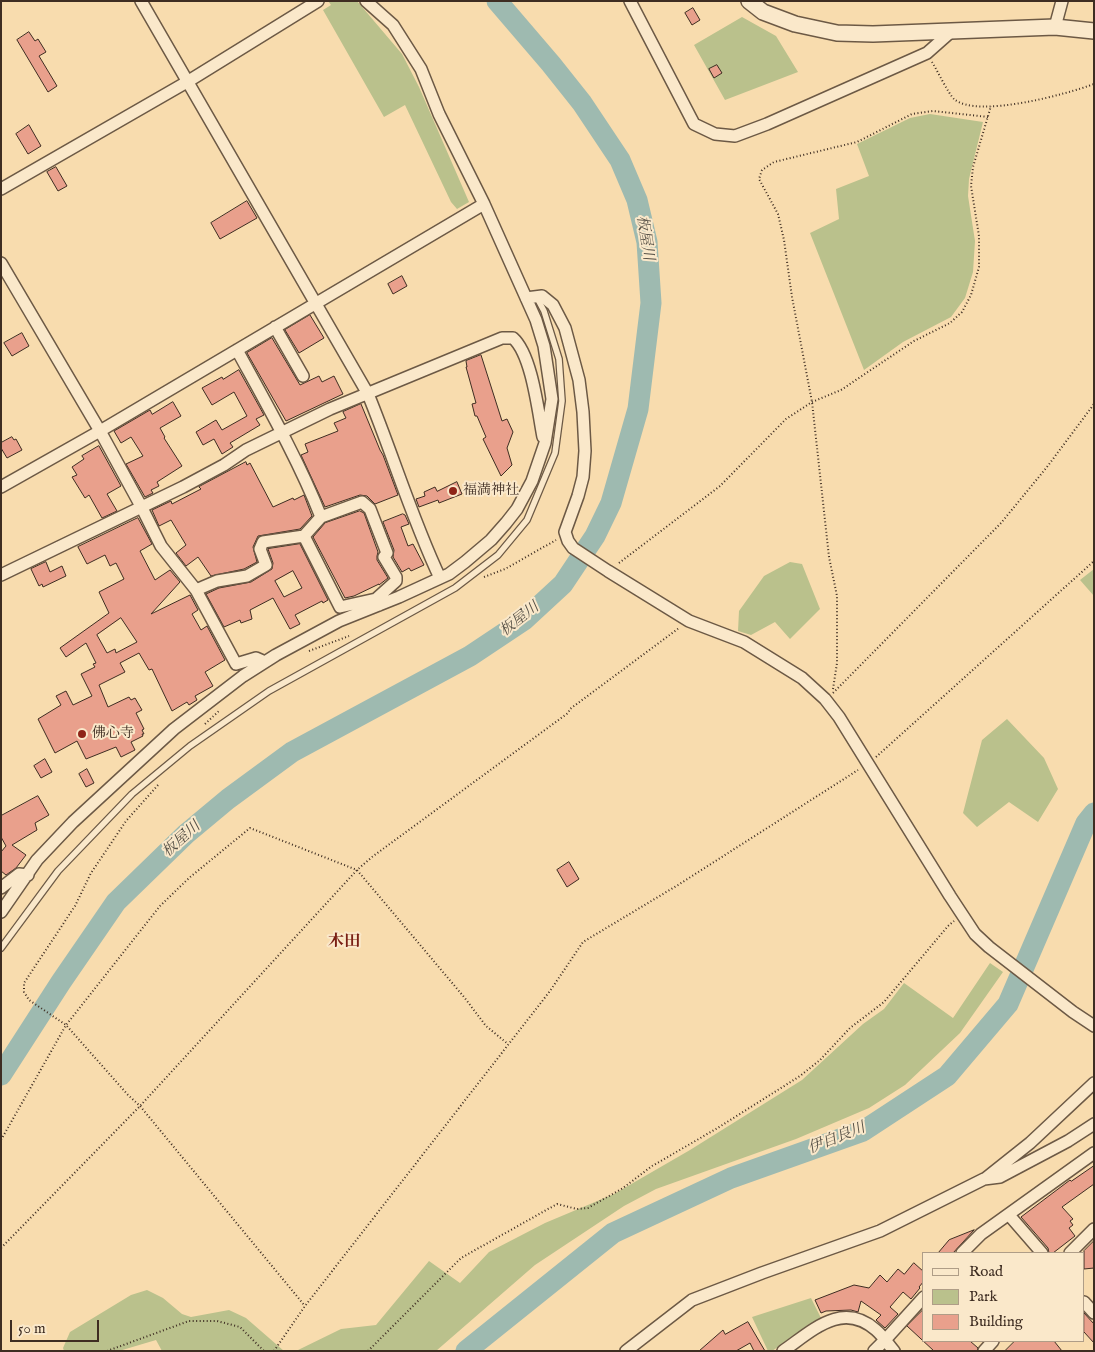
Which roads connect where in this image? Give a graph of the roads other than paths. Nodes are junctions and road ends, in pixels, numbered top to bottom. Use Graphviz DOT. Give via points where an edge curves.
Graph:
graph roads {
  1 [pos="141,1"];
  2 [pos="318,1"];
  3 [pos="366,1"];
  4 [pos="630,1"];
  5 [pos="749,1"];
  6 [pos="1062,1"];
  7 [pos="1055,27"];
  8 [pos="953,30"];
  9 [pos="1092,31"];
  10 [pos="187,82"];
  11 [pos="1,189"];
  12 [pos="484,204"];
  13 [pos="1,263"];
  14 [pos="531,297"];
  15 [pos="316,303"];
  16 [pos="275,327"];
  17 [pos="237,350"];
  18 [pos="303,376"];
  19 [pos="368,394"];
  20 [pos="100,431"];
  21 [pos="283,432"];
  22 [pos="545,443"];
  23 [pos="1,488"];
  24 [pos="142,508"];
  25 [pos="321,517"];
  26 [pos="304,536"];
  27 [pos="1,576"];
  28 [pos="440,578"];
  29 [pos="196,590"];
  30 [pos="377,602"];
  31 [pos="265,662"];
  32 [pos="28,875"];
  33 [pos="1,888"];
  34 [pos="1,912"];
  35 [pos="1,948"];
  36 [pos="1094,1026"];
  37 [pos="1094,1083"];
  38 [pos="1094,1124"];
  39 [pos="1094,1153"];
  40 [pos="984,1179"];
  41 [pos="1009,1214"];
  42 [pos="1094,1229"];
  43 [pos="963,1252"];
  44 [pos="1041,1252"];
  45 [pos="1071,1252"];
  46 [pos="922,1299"];
  47 [pos="1085,1303"];
  48 [pos="1094,1313"];
  49 [pos="885,1340"];
  50 [pos="626,1351"];
  51 [pos="783,1351"];
  52 [pos="874,1351"];
  53 [pos="894,1351"];
  1 -- 10 [label="street"];
  2 -- 10 [label="street"];
  3 -- 12 [label="street" via="393,25 421,69 439,114"];
  4 -- 8 [label="street" via="694,124 715,134 735,136 927,53"];
  5 -- 8 [label="street" via="763,12 795,24 837,33"];
  6 -- 7 [label="street"];
  7 -- 8 [label="street"];
  7 -- 9 [label="street"];
  10 -- 11 [label="street"];
  10 -- 15 [label="street"];
  12 -- 14 [label="street"];
  12 -- 15 [label="street"];
  13 -- 20 [label="street"];
  14 -- 22 [label="street" via="544,346 552,398"];
  14 -- 35 [label="lane" via="544,311 559,359 562,401 555,453 527,520 498,554 455,588 269,691 190,746 132,794 58,871"];
  14 -- 36 [label="street" via="548,299 559,314 579,380 585,451 583,477 565,532 573,548 689,621 744,642 802,678 825,699 840,717 975,934"];
  15 -- 16 [label="street"];
  15 -- 19 [label="street"];
  16 -- 17 [label="street"];
  16 -- 18 [label="street"];
  17 -- 20 [label="street"];
  17 -- 21 [label="street"];
  19 -- 21 [label="street"];
  19 -- 22 [label="street" via="502,338 513,338 519,343 534,384"];
  19 -- 28 [label="street"];
  20 -- 23 [label="street"];
  20 -- 24 [label="street"];
  21 -- 24 [label="street"];
  21 -- 25 [label="street"];
  22 -- 28 [label="street" via="532,481 517,509 491,540"];
  24 -- 27 [label="street"];
  24 -- 29 [label="street" via="161,546"];
  25 -- 26 [label="street"];
  25 -- 30 [label="street" via="362,502 370,509 386,553 384,557 396,576 396,581"];
  26 -- 29 [label="street" via="263,542 260,549 266,565 248,576 217,581"];
  26 -- 30 [label="street" via="340,607"];
  28 -- 30 [label="street"];
  29 -- 31 [label="street" via="236,664 256,658"];
  30 -- 31 [label="street"];
  31 -- 32 [label="street" via="174,729 73,822 37,860"];
  32 -- 33 [label="street" via="19,874"];
  32 -- 34 [label="street"];
  37 -- 40 [label="street" via="1030,1143"];
  38 -- 40 [label="street" via="1000,1177"];
  39 -- 41 [label="street"];
  40 -- 50 [label="street" via="880,1231 692,1300"];
  41 -- 43 [label="street"];
  41 -- 44 [label="street"];
  42 -- 45 [label="street"];
  46 -- 49 [label="street"];
  47 -- 48 [label="street"];
  49 -- 51 [label="street" via="861,1321 846,1317 820,1325"];
  49 -- 52 [label="street"];
  49 -- 53 [label="street"];
}
